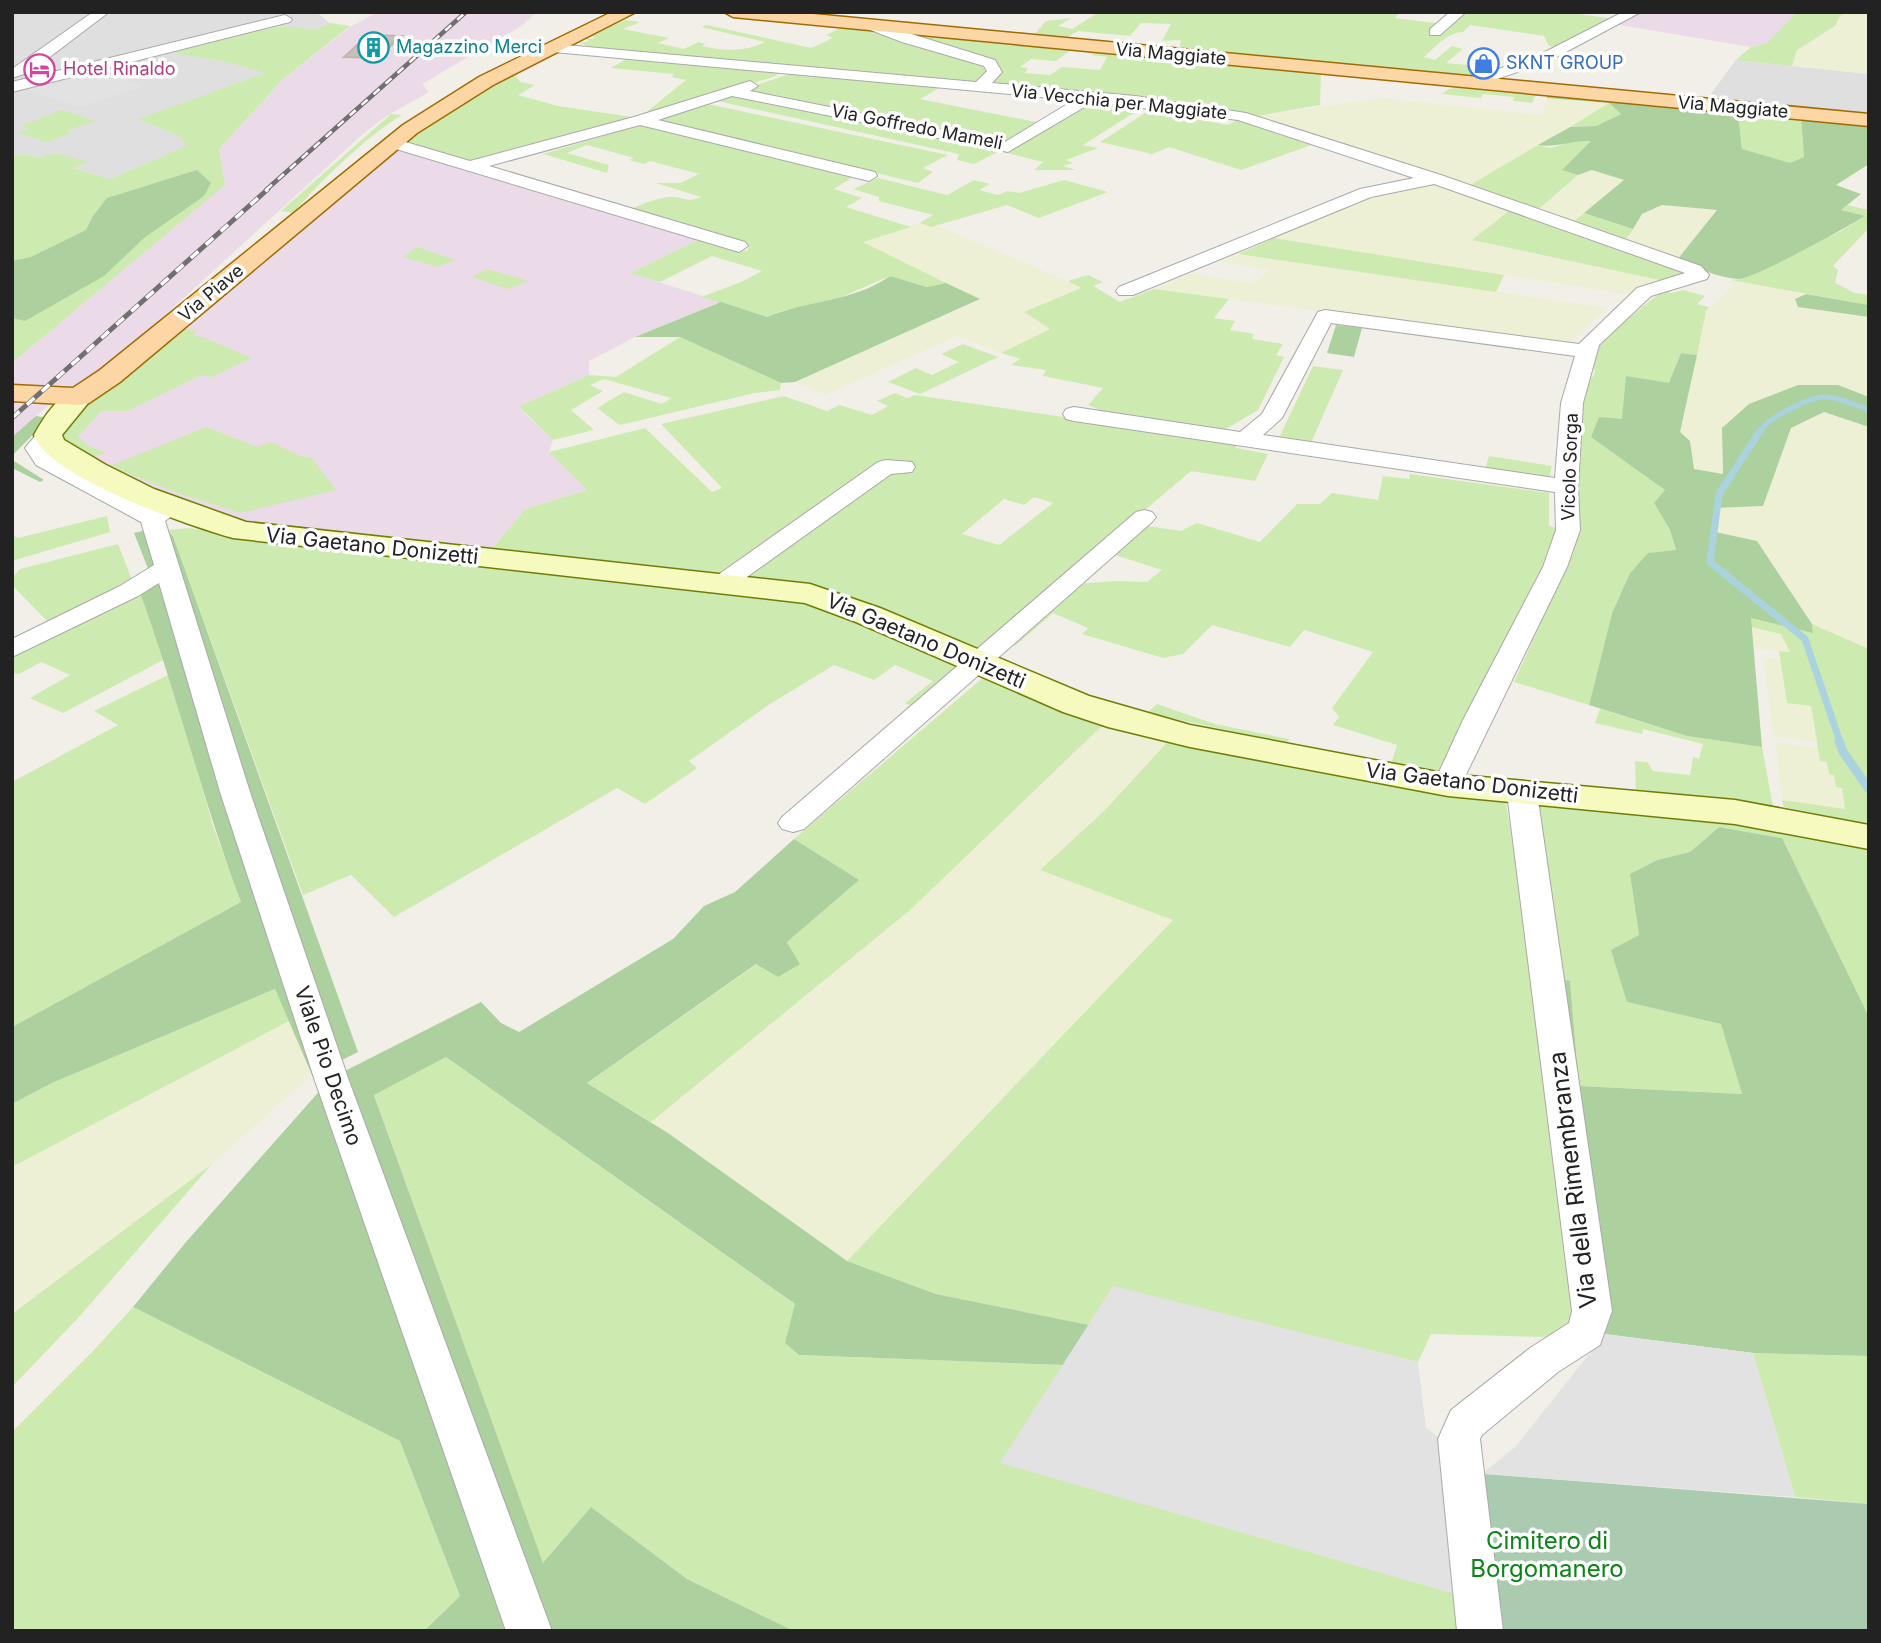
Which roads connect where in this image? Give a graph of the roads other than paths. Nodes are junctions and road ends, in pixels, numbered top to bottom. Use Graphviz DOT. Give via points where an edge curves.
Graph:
graph roads {
  1 [pos="102,12"];
  2 [pos="1634,12"];
  3 [pos="244,13"];
  4 [pos="746,13"];
  5 [pos="621,14"];
  6 [pos="1430,16"];
  7 [pos="1455,16"];
  8 [pos="870,25"];
  9 [pos="1434,32"];
  10 [pos="554,48"];
  11 [pos="789,70"];
  12 [pos="13,78"];
  13 [pos="1472,83"];
  14 [pos="979,87"];
  15 [pos="733,92"];
  16 [pos="1090,97"];
  17 [pos="640,120"];
  18 [pos="1869,120"];
  19 [pos="392,143"];
  20 [pos="471,166"];
  21 [pos="869,176"];
  22 [pos="1435,179"];
  23 [pos="739,246"];
  24 [pos="1700,275"];
  25 [pos="1126,291"];
  26 [pos="1586,351"];
  27 [pos="12,393"];
  28 [pos="79,397"];
  29 [pos="1074,414"];
  30 [pos="1245,439"];
  31 [pos="904,467"];
  32 [pos="1566,487"];
  33 [pos="162,513"];
  34 [pos="1144,517"];
  35 [pos="166,567"];
  36 [pos="724,582"];
  37 [pos="12,649"];
  38 [pos="978,664"];
  39 [pos="1448,785"];
  40 [pos="1522,793"];
  41 [pos="793,823"];
  42 [pos="1869,837"];
  43 [pos="529,1631"];
  44 [pos="1480,1631"];
  1 -- 12 [label="street"];
  2 -- 13 [label="street, Via Maggiate" via="1544,58"];
  3 -- 12 [label="street" via="292,18 43,79"];
  4 -- 8 [label="main road, Via Maggiate"];
  5 -- 10 [label="main road, Via Piave"];
  6 -- 7 [label="street"];
  7 -- 9 [label="street"];
  8 -- 13 [label="main road, Via Maggiate"];
  8 -- 14 [label="street, Via Maggiate" via="990,63 995,72"];
  10 -- 11 [label="street, Via Vecchia per Maggiate"];
  10 -- 19 [label="main road, Via Piave" via="466,93"];
  11 -- 14 [label="street, Via Vecchia per Maggiate"];
  11 -- 15 [label="street, Via Goffredo Mameli"];
  13 -- 18 [label="main road, Via Maggiate"];
  14 -- 16 [label="street, Via Vecchia per Maggiate"];
  15 -- 16 [label="street, Via Goffredo Mameli" via="1009,147"];
  15 -- 17 [label="street, Via Goffredo Mameli"];
  16 -- 22 [label="street, Via Vecchia per Maggiate" via="1240,116"];
  17 -- 20 [label="street, Via Goffredo Mameli"];
  17 -- 21 [label="street"];
  19 -- 20 [label="street"];
  19 -- 28 [label="main road, Via Piave"];
  20 -- 23 [label="street"];
  22 -- 24 [label="street, Via Vecchia per Maggiate"];
  22 -- 25 [label="street" via="1366,193"];
  24 -- 26 [label="street, Vicolo Sorga" via="1644,292"];
  26 -- 30 [label="street" via="1325,316 1271,418"];
  26 -- 32 [label="street, Vicolo Sorga" via="1572,403"];
  27 -- 28 [label="main road"];
  28 -- 33 [label="street, Via Gaetano Donizetti" via="48,435 51,444"];
  29 -- 30 [label="street"];
  30 -- 32 [label="street"];
  31 -- 36 [label="street" via="886,467"];
  32 -- 39 [label="street, Vicolo Sorga" via="1568,530 1555,567"];
  33 -- 35 [label="street, Viale Pio Decimo"];
  33 -- 36 [label="street, Via Gaetano Donizetti" via="290,538"];
  34 -- 38 [label="street"];
  35 -- 37 [label="street" via="129,591"];
  35 -- 43 [label="street, Viale Pio Decimo" via="331,1078"];
  36 -- 38 [label="street, Via Gaetano Donizetti" via="821,597"];
  38 -- 39 [label="street, Via Gaetano Donizetti" via="1121,719"];
  38 -- 41 [label="street"];
  39 -- 40 [label="street, Via Gaetano Donizetti"];
  40 -- 42 [label="street, Via Gaetano Donizetti" via="1735,812"];
  40 -- 44 [label="street, Via della Rimembranza" via="1592,1311 1586,1333 1544,1360 1466,1423 1459,1439"];
}
